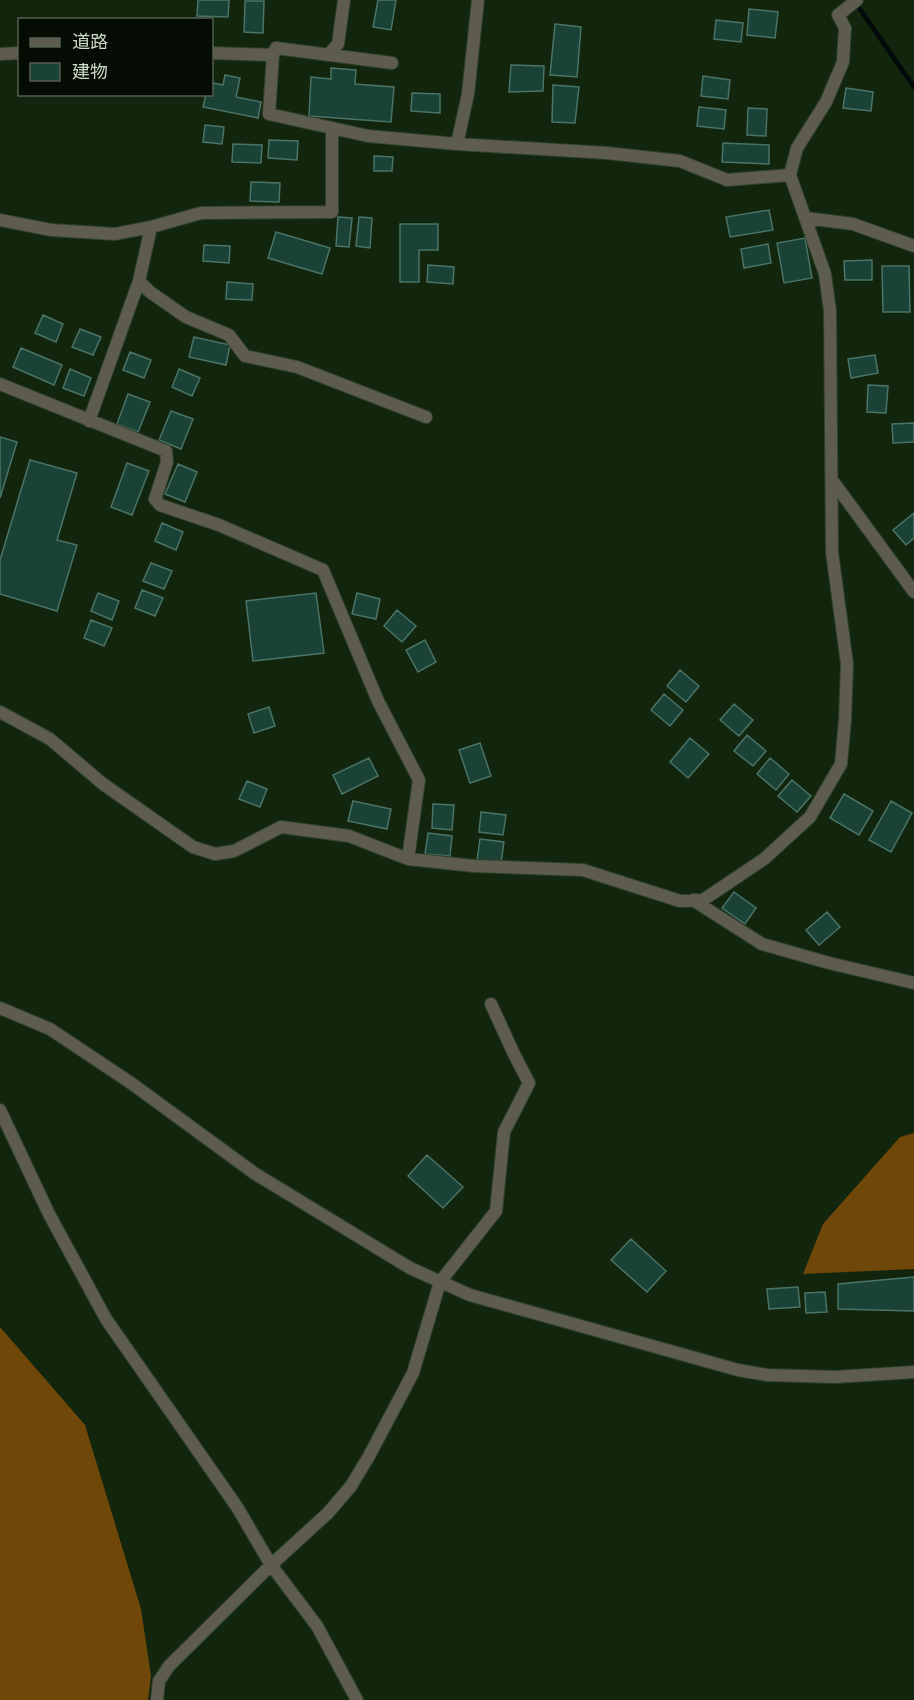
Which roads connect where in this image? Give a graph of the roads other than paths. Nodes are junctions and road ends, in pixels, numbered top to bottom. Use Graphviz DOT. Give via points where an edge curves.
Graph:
graph roads {
  1 [pos="344,0"];
  2 [pos="478,0"];
  3 [pos="857,0"];
  4 [pos="18,53"];
  5 [pos="213,53"];
  6 [pos="0,54"];
  7 [pos="273,55"];
  8 [pos="328,55"];
  9 [pos="392,63"];
  10 [pos="332,129"];
  11 [pos="458,144"];
  12 [pos="790,176"];
  13 [pos="806,218"];
  14 [pos="0,220"];
  15 [pos="151,227"];
  16 [pos="914,246"];
  17 [pos="139,281"];
  18 [pos="0,384"];
  19 [pos="426,417"];
  20 [pos="89,421"];
  21 [pos="832,480"];
  22 [pos="913,588"];
  23 [pos="0,712"];
  24 [pos="408,859"];
  25 [pos="693,900"];
  26 [pos="914,983"];
  27 [pos="491,1004"];
  28 [pos="0,1008"];
  29 [pos="0,1110"];
  30 [pos="440,1282"];
  31 [pos="914,1372"];
  32 [pos="271,1565"];
  33 [pos="157,1700"];
  34 [pos="357,1700"];
  1 -- 8 [label="street" via="338,44"];
  2 -- 11 [label="street" via="468,94"];
  3 -- 12 [label="street" via="838,15 844,28 843,62 797,148"];
  4 -- 6 [label="street"];
  5 -- 7 [label="street"];
  7 -- 8 [label="street" via="276,48"];
  7 -- 10 [label="street" via="269,114"];
  8 -- 9 [label="street"];
  10 -- 11 [label="street"];
  10 -- 15 [label="street" via="332,212 201,213"];
  11 -- 12 [label="street" via="680,161 727,180"];
  12 -- 13 [label="street"];
  13 -- 16 [label="street" via="853,224"];
  13 -- 21 [label="street" via="825,274 830,311"];
  14 -- 15 [label="street" via="51,230 115,234"];
  15 -- 17 [label="street"];
  17 -- 19 [label="street" via="186,317 229,335 245,356 297,367"];
  17 -- 20 [label="street"];
  18 -- 20 [label="street"];
  20 -- 24 [label="street" via="166,452 167,462 155,499 160,505 219,525 323,570 378,701 419,780"];
  21 -- 22 [label="street"];
  21 -- 25 [label="street" via="832,552 846,664 841,764 810,817 764,859 703,900"];
  23 -- 24 [label="street" via="50,739 103,784 194,847 215,854 234,850 281,827 349,836"];
  24 -- 25 [label="street" via="583,870 680,901"];
  25 -- 26 [label="street" via="762,944"];
  27 -- 30 [label="street" via="530,1083 504,1132 496,1211"];
  28 -- 30 [label="street" via="50,1029 254,1173 410,1268"];
  29 -- 32 [label="street" via="49,1214 106,1318 237,1507"];
  30 -- 31 [label="street" via="470,1295 767,1375 835,1377"];
  30 -- 32 [label="street" via="414,1373 373,1450 351,1486 328,1513"];
  32 -- 33 [label="street" via="169,1666 159,1681"];
  32 -- 34 [label="street" via="317,1626"];
}
